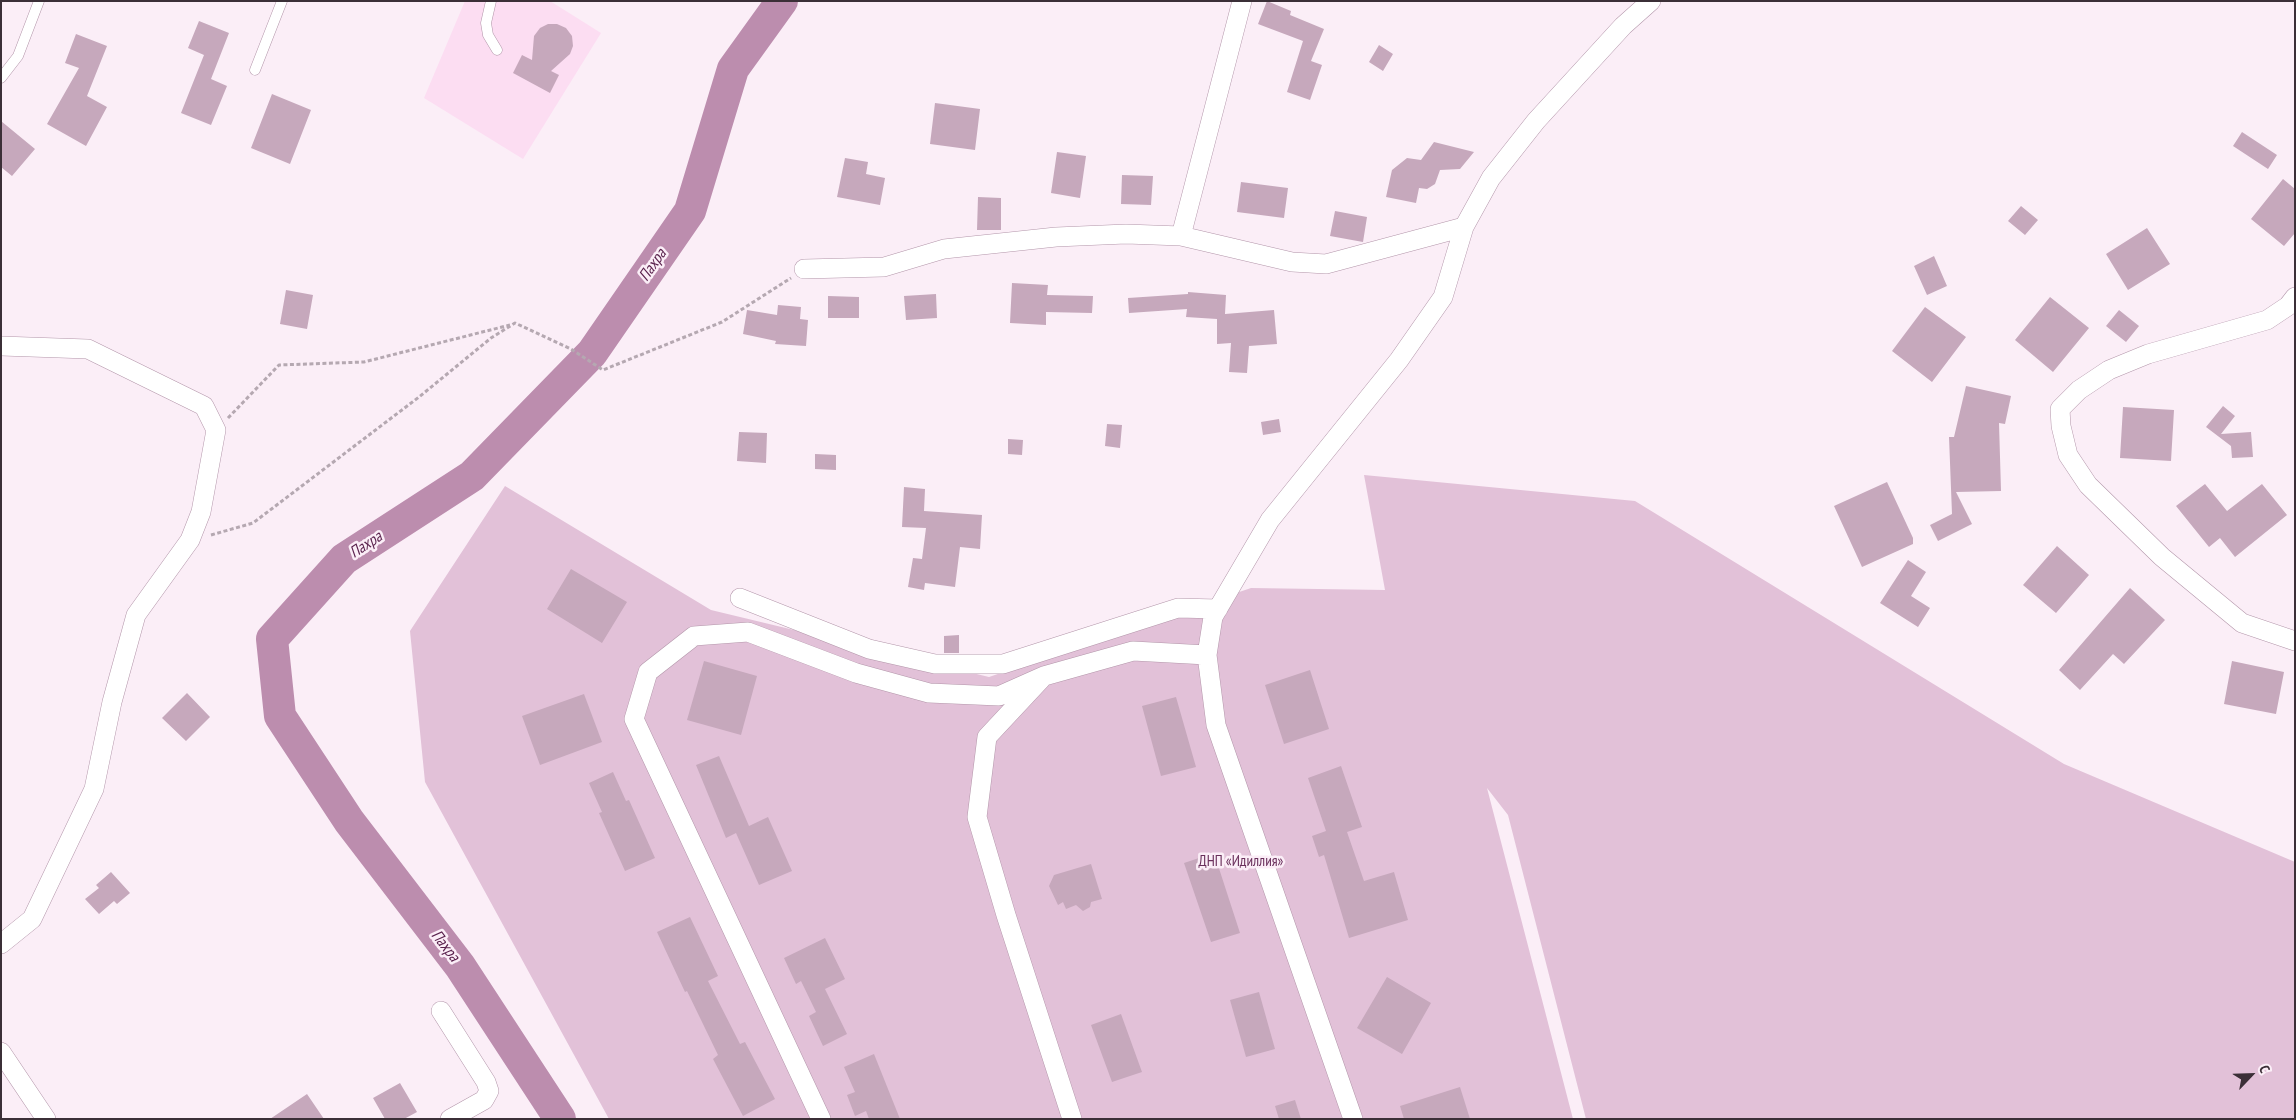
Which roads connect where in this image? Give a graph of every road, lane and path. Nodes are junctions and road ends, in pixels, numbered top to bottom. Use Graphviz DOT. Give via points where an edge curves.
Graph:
graph roads {
  1 [pos="39,1"];
  2 [pos="282,1"];
  3 [pos="491,1"];
  4 [pos="1242,1"];
  5 [pos="1651,1"];
  6 [pos="497,50"];
  7 [pos="255,70"];
  8 [pos="1,78"];
  9 [pos="1464,227"];
  10 [pos="1181,236"];
  11 [pos="804,269"];
  12 [pos="2295,297"];
  13 [pos="515,323"];
  14 [pos="1,346"];
  15 [pos="216,430"];
  16 [pos="190,540"];
  17 [pos="740,598"];
  18 [pos="1218,609"];
  19 [pos="2295,641"];
  20 [pos="1207,655"];
  21 [pos="1044,676"];
  22 [pos="1,944"];
  23 [pos="441,1011"];
  24 [pos="1,1052"];
  25 [pos="46,1119"];
  26 [pos="450,1119"];
  27 [pos="821,1119"];
  28 [pos="1072,1119"];
  29 [pos="1352,1119"];
  1 -- 8 [label="lane" via="18,56"];
  2 -- 7 [label="lane"];
  3 -- 6 [label="lane" via="486,23 488,35"];
  4 -- 10 [label="street"];
  5 -- 9 [label="street" via="1623,26 1536,120 1491,178"];
  9 -- 10 [label="street" via="1326,264 1292,262"];
  9 -- 18 [label="street" via="1443,298 1399,360 1270,520"];
  10 -- 11 [label="street" via="1056,237 944,249 884,267"];
  11 -- 13 [label="path" via="722,322 604,370 571,349"];
  12 -- 19 [label="street" via="2288,306 2267,320 2148,354 2108,370 2079,390 2060,409 2060,426 2068,455 2088,485 2162,557 2242,623"];
  13 -- 15 [label="path" via="364,362 279,365"];
  13 -- 16 [label="path" via="491,338 253,524"];
  14 -- 15 [label="street" via="88,349 204,406"];
  15 -- 16 [label="street" via="201,512"];
  16 -- 22 [label="street" via="136,615 112,702 94,789 32,919"];
  17 -- 18 [label="street" via="869,649 935,664 1003,664 1178,608"];
  18 -- 20 [label="street" via="1213,617"];
  20 -- 21 [label="street" via="1133,651"];
  20 -- 29 [label="street" via="1216,725"];
  21 -- 27 [label="street" via="999,696 929,693 856,673 748,632 694,636 648,672 634,719"];
  21 -- 28 [label="street" via="987,737 977,817"];
  23 -- 26 [label="street" via="486,1082 488,1091 484,1100"];
  24 -- 25 [label="street"];
}
